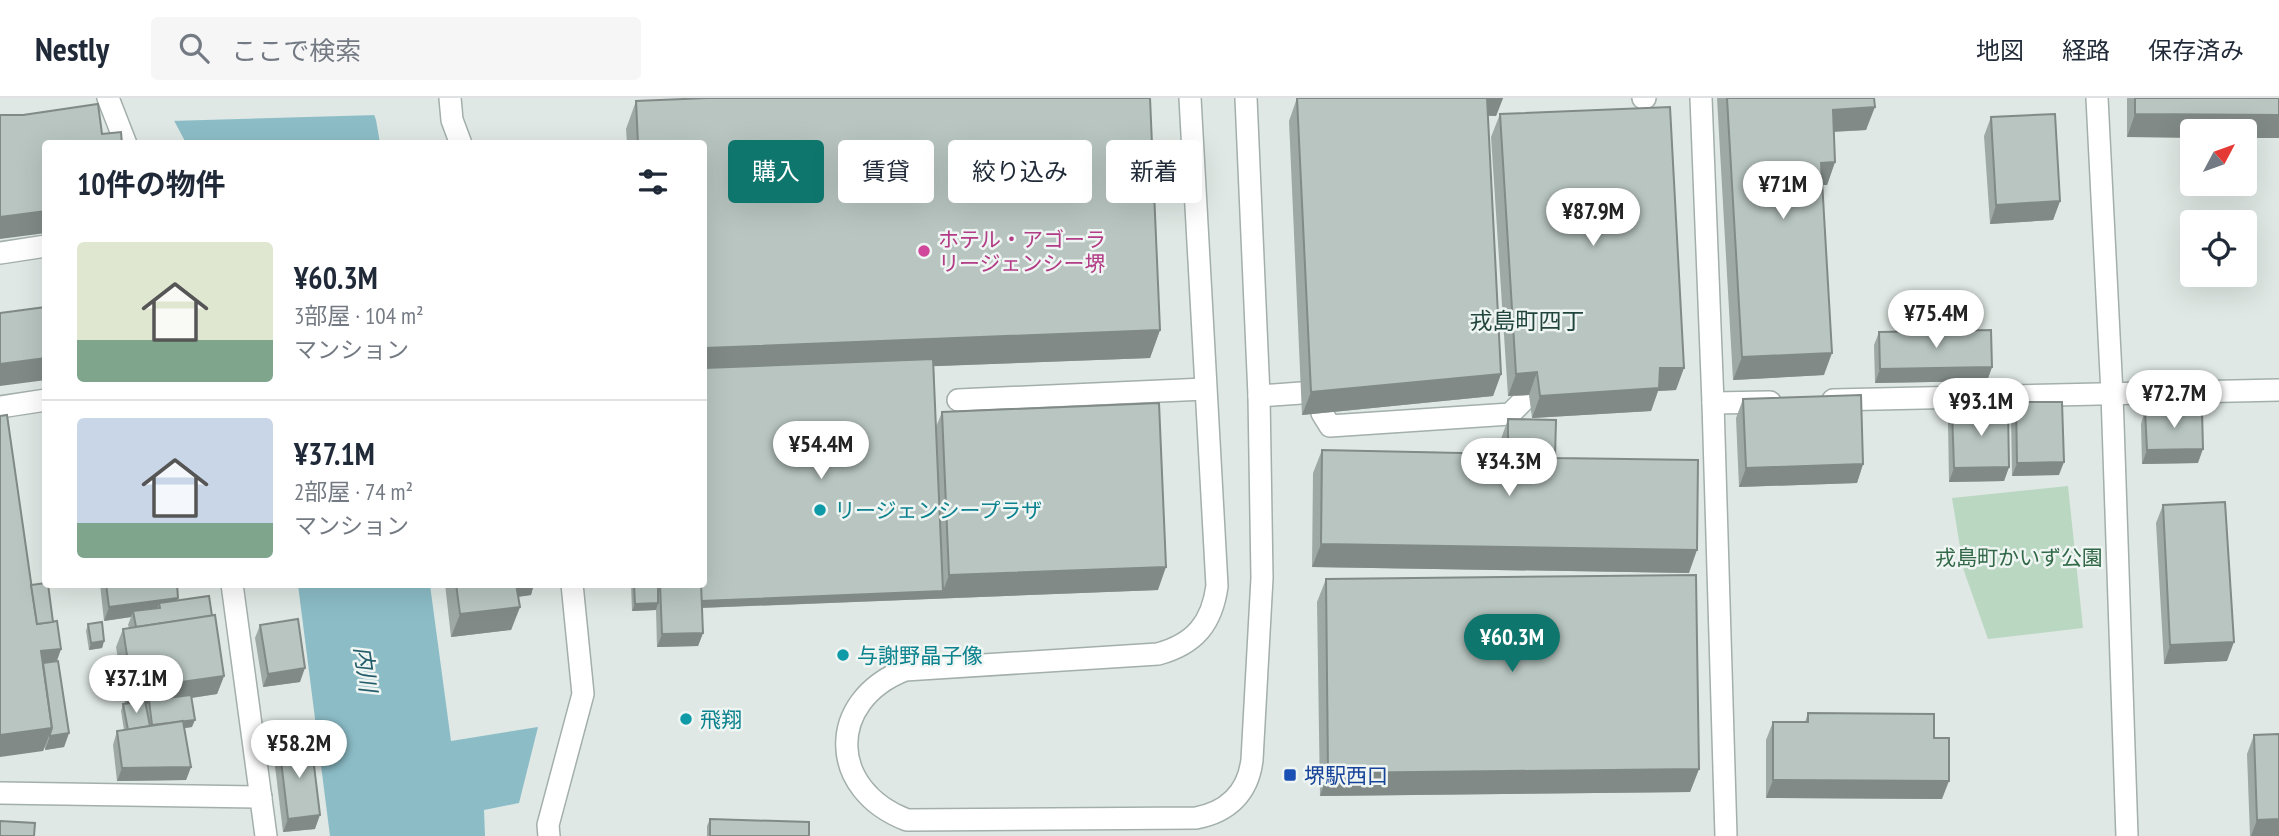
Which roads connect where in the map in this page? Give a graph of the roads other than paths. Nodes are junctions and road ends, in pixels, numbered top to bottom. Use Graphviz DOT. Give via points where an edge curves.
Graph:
graph roads {
  1 [pos="108,98"];
  2 [pos="450,98"];
  3 [pos="1190,98"];
  4 [pos="1246,98"];
  5 [pos="1701,98"];
  6 [pos="2097,98"];
  7 [pos="124,140"];
  8 [pos="460,140"];
  9 [pos="42,247"];
  10 [pos="0,253"];
  11 [pos="1205,389"];
  12 [pos="2279,390"];
  13 [pos="1301,393"];
  14 [pos="2112,394"];
  15 [pos="1529,395"];
  16 [pos="1259,396"];
  17 [pos="958,400"];
  18 [pos="42,401"];
  19 [pos="1713,403"];
  20 [pos="0,407"];
  21 [pos="1322,413"];
  22 [pos="233,588"];
  23 [pos="572,588"];
  24 [pos="0,793"];
  25 [pos="261,797"];
  26 [pos="266,836"];
  27 [pos="549,836"];
  28 [pos="1726,836"];
  29 [pos="2127,836"];
  1 -- 7 [label="street"];
  2 -- 8 [label="street"];
  3 -- 11 [label="street"];
  4 -- 16 [label="street"];
  5 -- 19 [label="street"];
  6 -- 14 [label="street"];
  9 -- 10 [label="street"];
  11 -- 16 [label="street" via="1217,586 1204,625 1184,644 1158,653 905,670 886,677 869,690 849,725 850,765 871,800 907,820 1196,818 1231,803 1246,784 1252,760 1262,578"];
  11 -- 17 [label="street"];
  12 -- 14 [label="street"];
  13 -- 16 [label="street"];
  14 -- 19 [label="street"];
  14 -- 29 [label="street"];
  15 -- 21 [label="street" via="1510,414 1330,426"];
  18 -- 20 [label="street"];
  19 -- 28 [label="street"];
  22 -- 25 [label="street"];
  23 -- 27 [label="street" via="583,694 548,825"];
  24 -- 25 [label="street"];
  25 -- 26 [label="street"];
}
